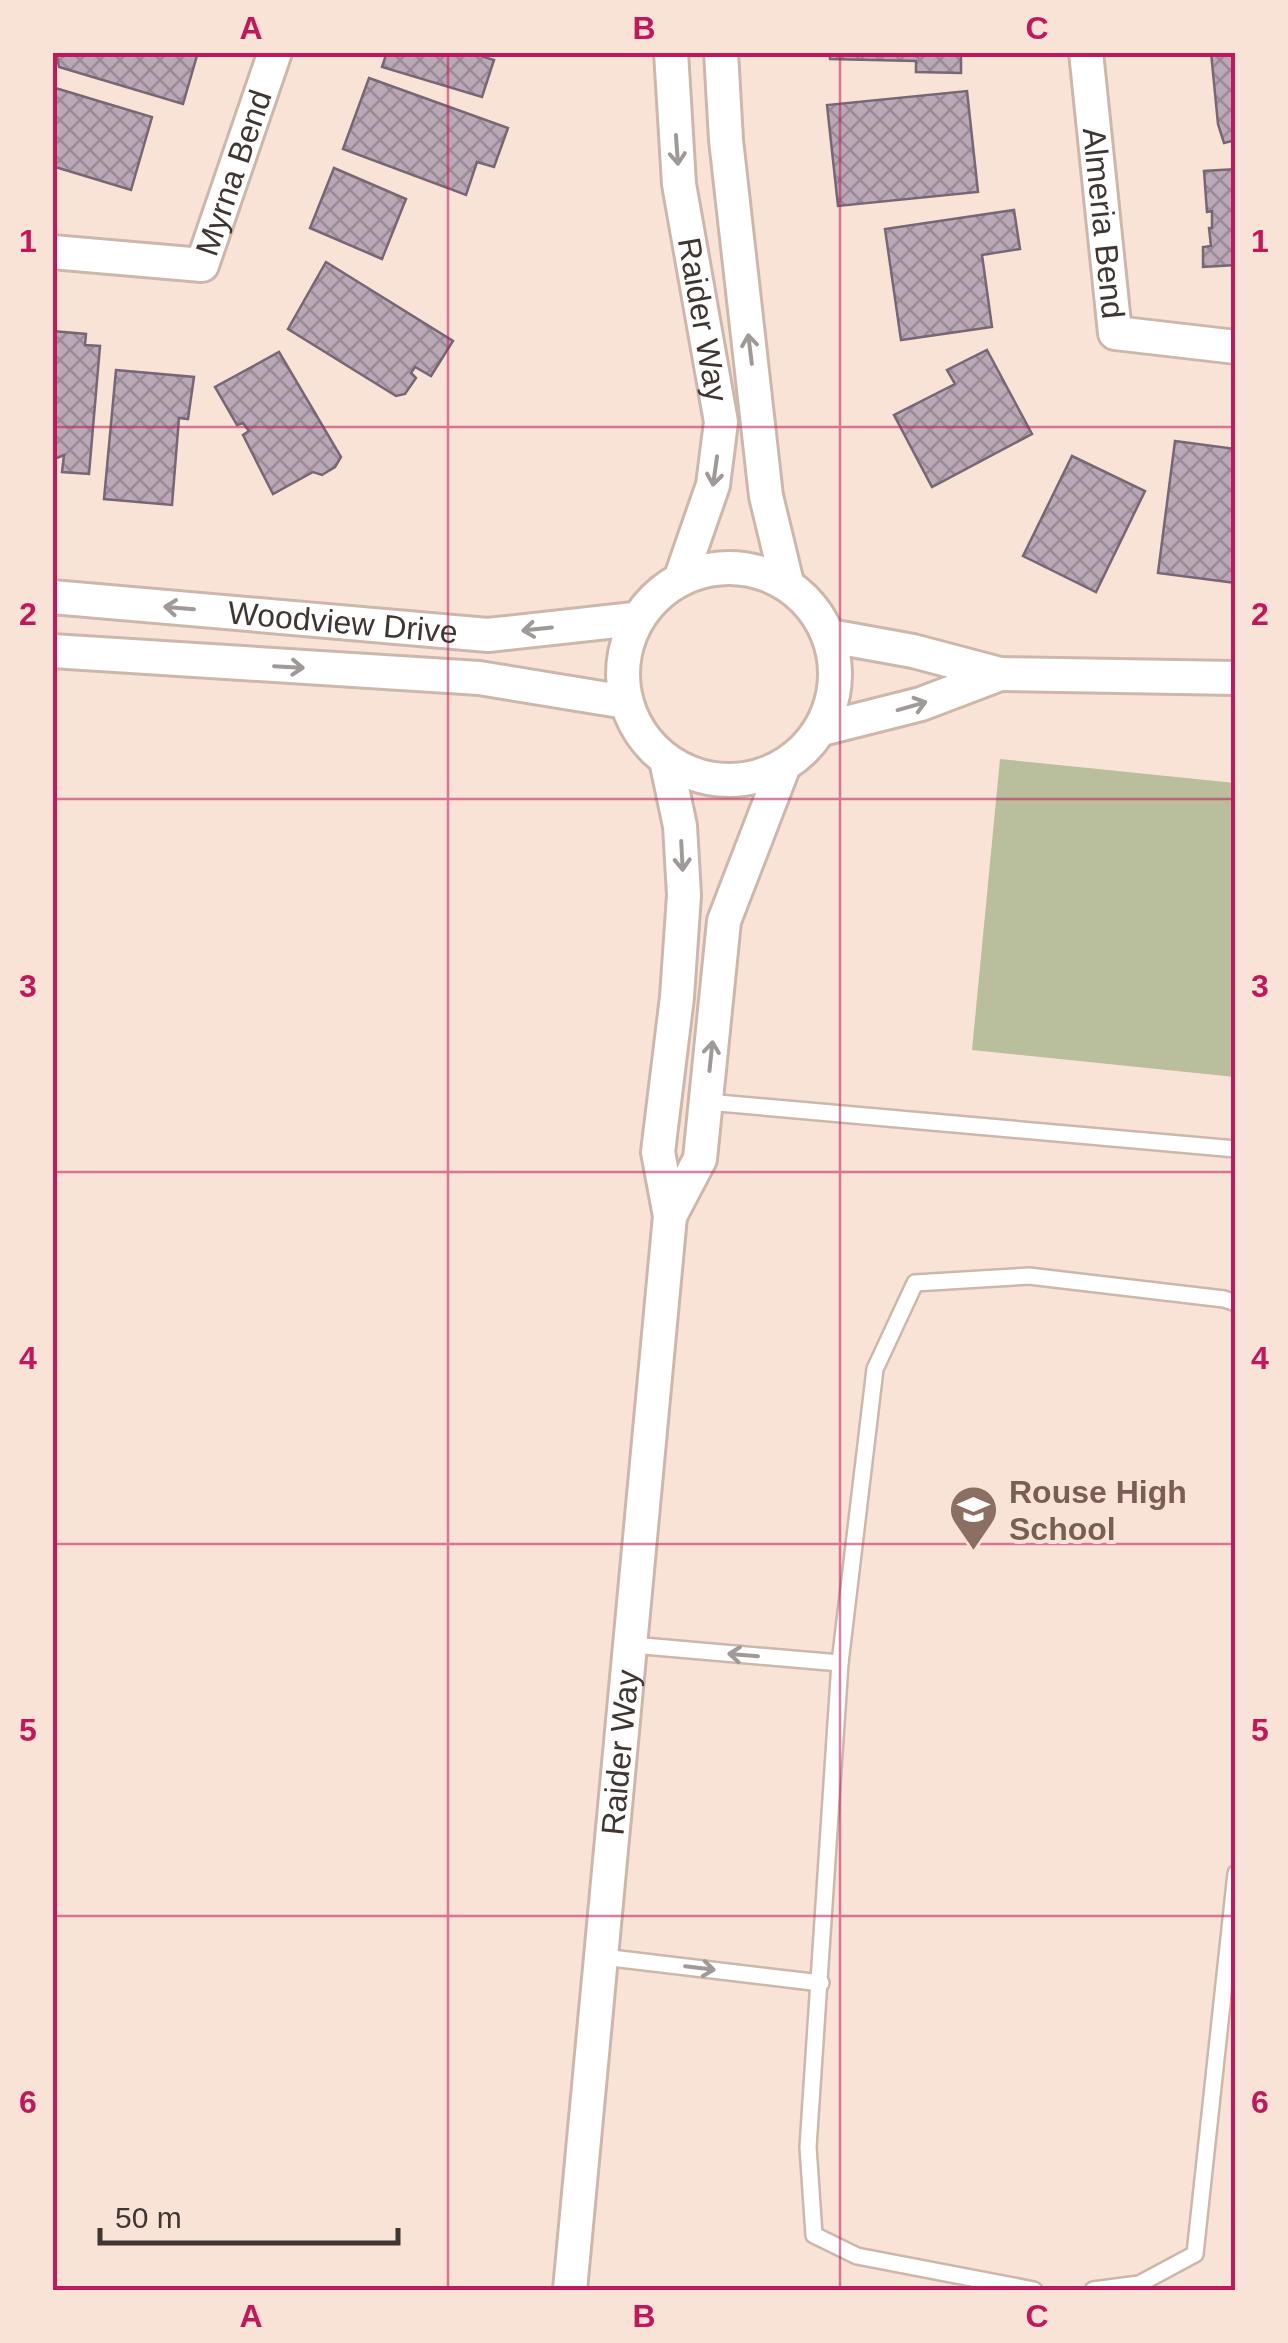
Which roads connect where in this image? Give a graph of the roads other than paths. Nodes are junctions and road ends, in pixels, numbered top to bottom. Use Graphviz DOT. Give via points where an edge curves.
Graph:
graph roads {
  1 [pos="274,52"];
  2 [pos="671,52"];
  3 [pos="722,52"];
  4 [pos="1086,52"];
  5 [pos="52,252"];
  6 [pos="1236,347"];
  7 [pos="680,580"];
  8 [pos="786,583"];
  9 [pos="52,597"];
  10 [pos="634,619"];
  11 [pos="830,636"];
  12 [pos="52,651"];
  13 [pos="1000,674"];
  14 [pos="1236,678"];
  15 [pos="626,702"];
  16 [pos="822,729"];
  17 [pos="666,760"];
  18 [pos="783,768"];
  19 [pos="706,1102"];
  20 [pos="1236,1149"];
  21 [pos="670,1216"];
  22 [pos="1236,1304"];
  23 [pos="632,1644"];
  24 [pos="840,1663"];
  25 [pos="1236,1873"];
  26 [pos="603,1957"];
  27 [pos="821,1982"];
  28 [pos="570,2290"];
  29 [pos="1034,2290"];
  30 [pos="1093,2290"];
  1 -- 5 [label="street, Myrna Bend" via="202,265"];
  2 -- 7 [label="street, Raider Way, one-way" via="679,184 720,422 713,485"];
  8 -- 3 [label="street, Raider Way, one-way" via="766,496"];
  4 -- 6 [label="street, Almeria Bend" via="1115,333"];
  7 -- 8 [label="street" via="714,569 751,570"];
  7 -- 10 [label="street"];
  8 -- 11 [label="street"];
  10 -- 9 [label="street, Woodview Drive, one-way" via="488,634"];
  10 -- 15 [label="street" via="623,667"];
  11 -- 13 [label="street"];
  11 -- 16 [label="street" via="836,670"];
  12 -- 15 [label="street, Woodview Drive, one-way" via="480,678"];
  13 -- 14 [label="street"];
  16 -- 13 [label="street, one-way" via="921,704"];
  15 -- 17 [label="street" via="642,735"];
  16 -- 18 [label="street"];
  17 -- 18 [label="street" via="696,776 730,781"];
  17 -- 21 [label="street, Raider Way, one-way" via="680,826 684,894 658,1152"];
  19 -- 18 [label="street, Raider Way, one-way" via="724,920"];
  19 -- 20 [label="lane"];
  19 -- 21 [label="street, Raider Way" via="700,1159"];
  21 -- 23 [label="street, Raider Way"];
  22 -- 24 [label="lane" via="1030,1276 915,1284 876,1369"];
  24 -- 23 [label="lane, one-way"];
  23 -- 26 [label="street, Raider Way"];
  24 -- 27 [label="lane"];
  25 -- 30 [label="lane" via="1195,2254 1139,2284"];
  26 -- 27 [label="lane, one-way"];
  26 -- 28 [label="street, Raider Way"];
  27 -- 29 [label="lane" via="808,2148 814,2236 857,2256"];
}
